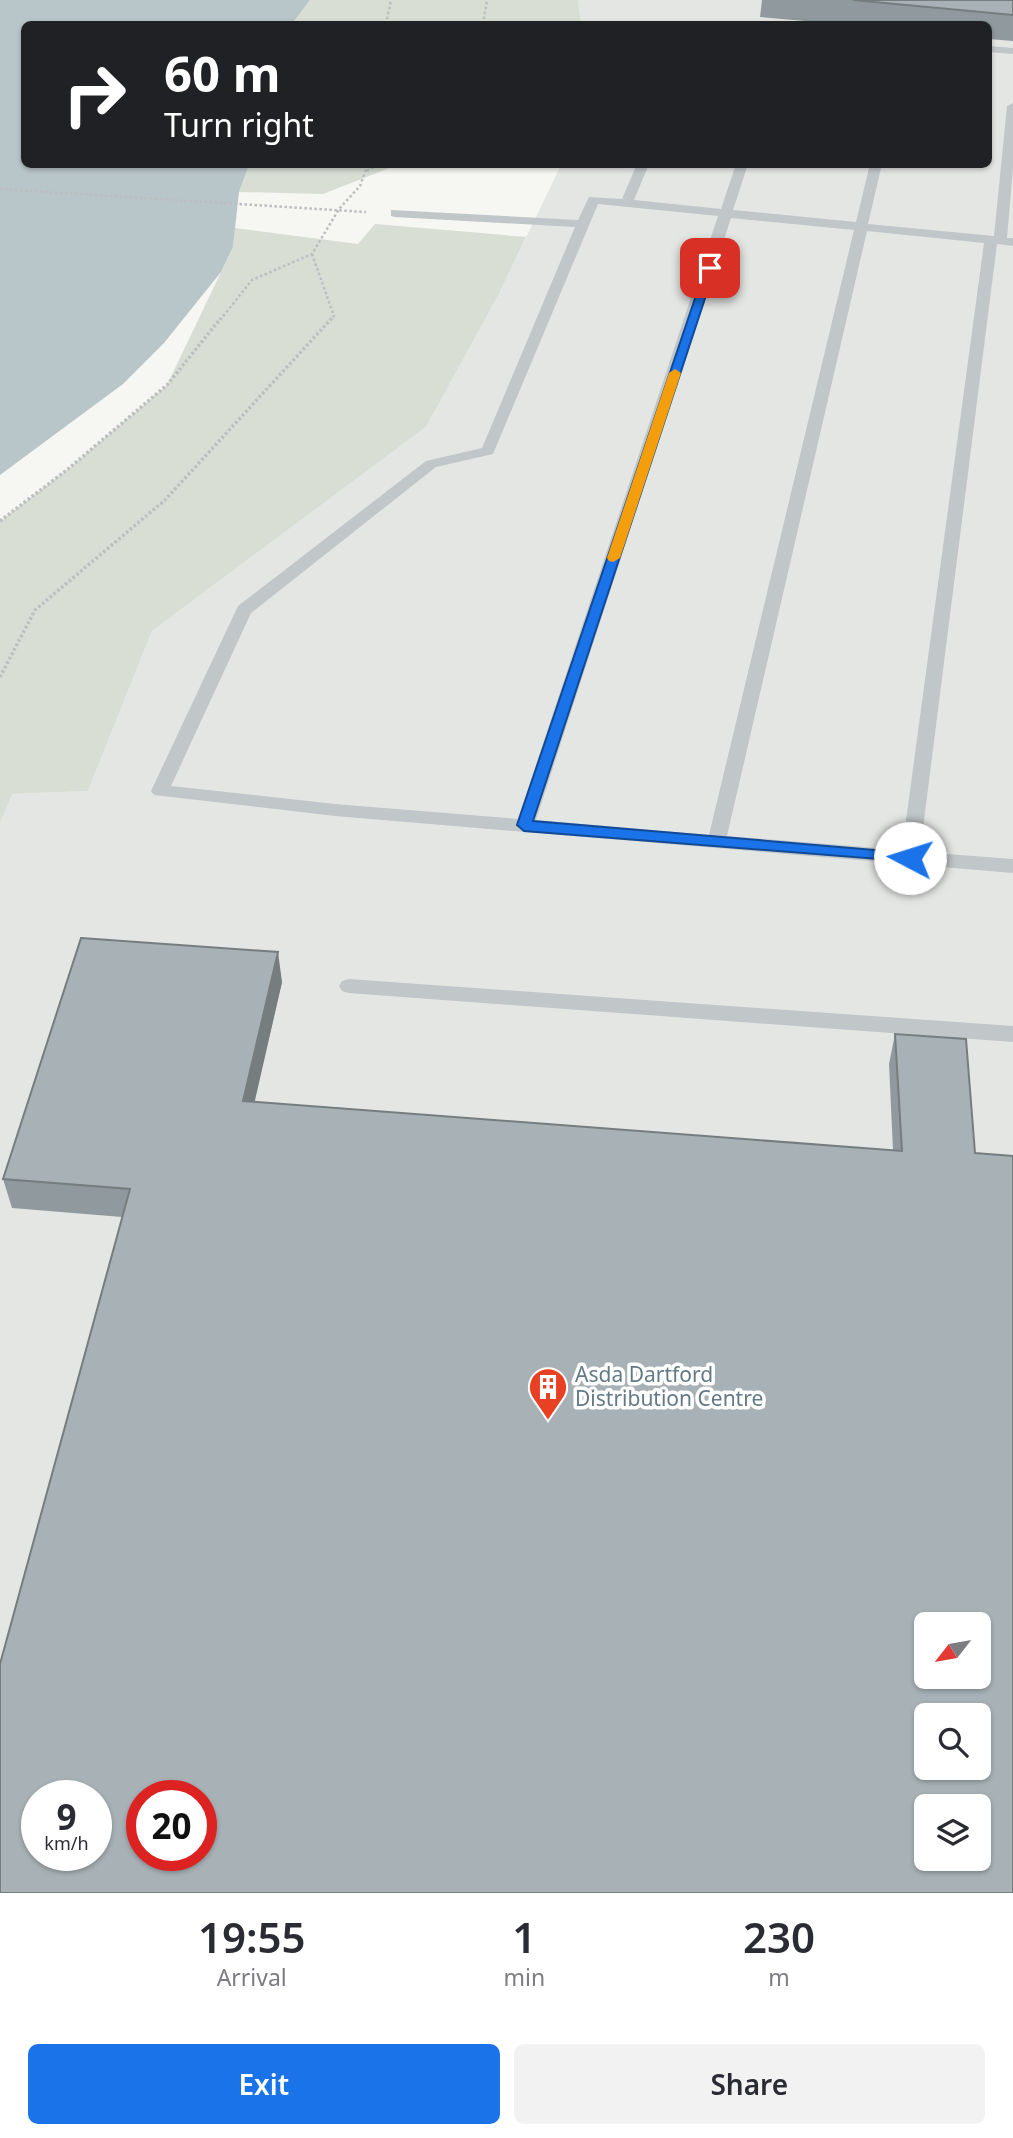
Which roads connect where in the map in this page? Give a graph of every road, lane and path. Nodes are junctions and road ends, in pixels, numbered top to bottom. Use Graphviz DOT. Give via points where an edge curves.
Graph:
graph roads {
  1 [pos="391,0"];
  2 [pos="487,0"];
  3 [pos="387,21"];
  4 [pos="484,21"];
  5 [pos="992,48"];
  6 [pos="1013,51"];
  7 [pos="1013,106"];
  8 [pos="367,168"];
  9 [pos="372,168"];
  10 [pos="641,168"];
  11 [pos="741,168"];
  12 [pos="875,168"];
  13 [pos="366,172"];
  14 [pos="0,189"];
  15 [pos="626,205"];
  16 [pos="395,214"];
  17 [pos="727,215"];
  18 [pos="582,224"];
  19 [pos="860,227"];
  20 [pos="1001,241"];
  21 [pos="312,254"];
  22 [pos="0,521"];
  23 [pos="0,677"];
  24 [pos="524,825"];
  25 [pos="716,842"];
  26 [pos="910,858"];
  27 [pos="1013,866"];
  28 [pos="349,986"];
  29 [pos="1013,1034"];
  1 -- 3 [label="path"];
  2 -- 4 [label="path"];
  5 -- 6 [label="lane"];
  7 -- 20 [label="lane"];
  8 -- 13 [label="path"];
  9 -- 13 [label="path"];
  10 -- 15 [label="lane"];
  11 -- 17 [label="lane"];
  12 -- 19 [label="lane"];
  13 -- 21 [label="path"];
  14 -- 16 [label="path"];
  15 -- 17 [label="lane"];
  15 -- 18 [label="lane" via="593,200"];
  16 -- 18 [label="lane"];
  17 -- 19 [label="lane"];
  17 -- 24 [label="lane"];
  18 -- 24 [label="lane" via="488,451 430,464 244,610 160,791"];
  19 -- 20 [label="lane"];
  19 -- 25 [label="lane"];
  20 -- 26 [label="lane"];
  21 -- 22 [label="path" via="252,281 167,385"];
  21 -- 23 [label="path" via="334,316 165,500 35,610"];
  24 -- 25 [label="lane"];
  25 -- 26 [label="lane"];
  26 -- 27 [label="lane"];
  28 -- 29 [label="lane"];
}
